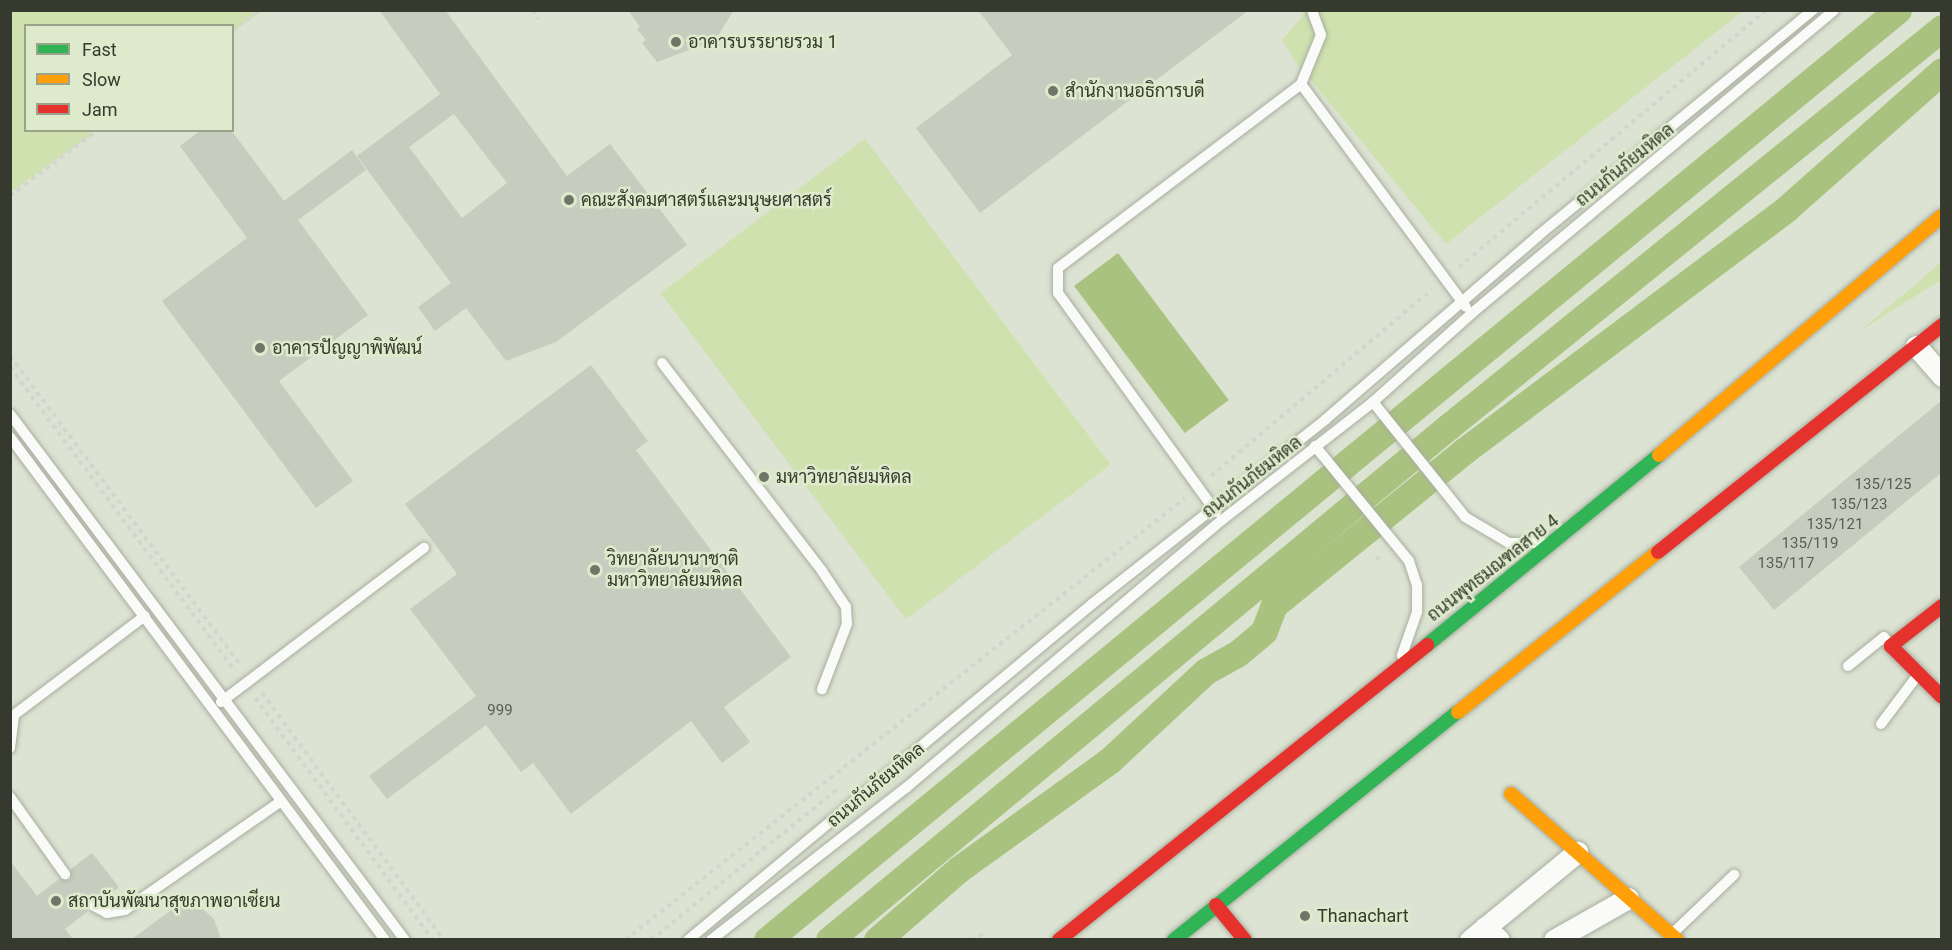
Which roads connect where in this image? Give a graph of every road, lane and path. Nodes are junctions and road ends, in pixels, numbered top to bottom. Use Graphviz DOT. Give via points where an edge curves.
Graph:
graph roads {
  1 [pos="260,10"];
  2 [pos="532,10"];
  3 [pos="1312,10"];
  4 [pos="1813,10"];
  5 [pos="1834,10"];
  6 [pos="538,19"];
  7 [pos="234,30"];
  8 [pos="1300,84"];
  9 [pos="95,132"];
  10 [pos="10,196"];
  11 [pos="1941,216"];
  12 [pos="1462,302"];
  13 [pos="1471,314"];
  14 [pos="1941,325"];
  15 [pos="1916,346"];
  16 [pos="10,356"];
  17 [pos="662,363"];
  18 [pos="10,368"];
  19 [pos="1941,375"];
  20 [pos="1373,402"];
  21 [pos="10,414"];
  22 [pos="10,437"];
  23 [pos="1315,446"];
  24 [pos="1213,508"];
  25 [pos="1222,520"];
  26 [pos="1555,543"];
  27 [pos="424,548"];
  28 [pos="1376,556"];
  29 [pos="1380,561"];
  30 [pos="1941,606"];
  31 [pos="145,616"];
  32 [pos="1891,646"];
  33 [pos="1848,666"];
  34 [pos="1398,667"];
  35 [pos="1917,675"];
  36 [pos="248,681"];
  37 [pos="822,688"];
  38 [pos="1941,697"];
  39 [pos="224,699"];
  40 [pos="213,708"];
  41 [pos="12,717"];
  42 [pos="1881,724"];
  43 [pos="10,748"];
  44 [pos="844,783"];
  45 [pos="1510,794"];
  46 [pos="10,797"];
  47 [pos="280,802"];
  48 [pos="1577,852"];
  49 [pos="65,874"];
  50 [pos="1734,875"];
  51 [pos="1628,898"];
  52 [pos="1216,905"];
  53 [pos="94,906"];
  54 [pos="987,932"];
  55 [pos="1484,935"];
  56 [pos="1674,937"];
  57 [pos="385,939"];
  58 [pos="405,939"];
  59 [pos="433,939"];
  60 [pos="444,939"];
  61 [pos="651,939"];
  62 [pos="688,939"];
  63 [pos="711,939"];
  64 [pos="971,939"];
  65 [pos="1059,939"];
  66 [pos="1174,939"];
  67 [pos="1245,939"];
  68 [pos="1554,939"];
  1 -- 7 [label="path"];
  2 -- 6 [label="path"];
  3 -- 8 [label="lane" via="1321,35"];
  4 -- 12 [label="lane, ถนนกันภัยมหิดล"];
  5 -- 13 [label="lane, ถนนกันภัยมหิดล"];
  8 -- 12 [label="lane"];
  8 -- 24 [label="lane" via="1058,268 1056,275 1058,293"];
  9 -- 10 [label="path"];
  11 -- 26 [label="main road, ถนนพุทธมณฑลสาย 4"];
  12 -- 13 [label="lane"];
  12 -- 24 [label="lane, ถนนกันภัยมหิดล" via="1326,419"];
  13 -- 20 [label="lane, ถนนกันภัยมหิดล"];
  14 -- 15 [label="main road"];
  15 -- 19 [label="street"];
  15 -- 52 [label="main road"];
  16 -- 36 [label="path"];
  17 -- 37 [label="lane" via="846,607 847,624"];
  18 -- 36 [label="path"];
  20 -- 23 [label="lane, ถนนกันภัยมหิดล"];
  20 -- 26 [label="lane" via="1465,517 1509,543"];
  21 -- 39 [label="lane"];
  22 -- 31 [label="lane"];
  23 -- 25 [label="lane, ถนนกันภัยมหิดล"];
  23 -- 34 [label="lane" via="1409,561 1417,585 1416,612"];
  24 -- 25 [label="lane"];
  24 -- 62 [label="lane, ถนนกันภัยมหิดล"];
  25 -- 63 [label="lane, ถนนกันภัยมหิดล" via="907,787"];
  26 -- 34 [label="main road, ถนนพุทธมณฑลสาย 4"];
  27 -- 36 [label="lane"];
  28 -- 29 [label="path"];
  30 -- 32 [label="main road"];
  31 -- 40 [label="lane"];
  31 -- 41 [label="lane"];
  32 -- 33 [label="lane" via="1884,637"];
  32 -- 35 [label="main road"];
  34 -- 65 [label="main road, ถนนพุทธมณฑลสาย 4"];
  35 -- 38 [label="main road"];
  35 -- 42 [label="lane"];
  36 -- 39 [label="lane"];
  36 -- 59 [label="path"];
  36 -- 60 [label="path"];
  39 -- 40 [label="lane"];
  39 -- 58 [label="lane"];
  40 -- 47 [label="lane"];
  41 -- 43 [label="lane"];
  44 -- 61 [label="path"];
  45 -- 48 [label="main road"];
  46 -- 49 [label="lane"];
  47 -- 53 [label="lane" via="125,910 107,914"];
  47 -- 57 [label="lane"];
  48 -- 51 [label="main road"];
  48 -- 55 [label="street"];
  50 -- 56 [label="lane"];
  51 -- 56 [label="main road"];
  51 -- 68 [label="street"];
  52 -- 66 [label="main road"];
  52 -- 67 [label="main road"];
  54 -- 64 [label="path"];
}
